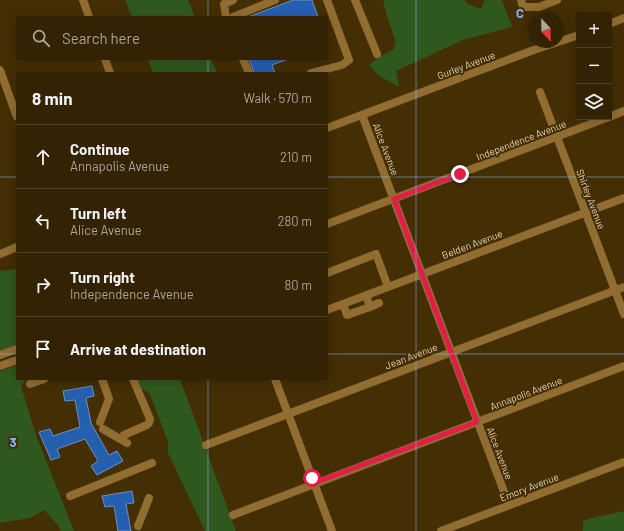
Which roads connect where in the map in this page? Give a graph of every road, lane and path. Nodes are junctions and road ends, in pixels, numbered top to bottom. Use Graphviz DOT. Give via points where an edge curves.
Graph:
graph roads {
  1 [pos="83,0"];
  2 [pos="233,0"];
  3 [pos="275,0"];
  4 [pos="327,0"];
  5 [pos="355,0"];
  6 [pos="521,0"];
  7 [pos="557,0"];
  8 [pos="89,16"];
  9 [pos="226,16"];
  10 [pos="235,16"];
  11 [pos="624,18"];
  12 [pos="612,23"];
  13 [pos="576,36"];
  14 [pos="377,54"];
  15 [pos="105,60"];
  16 [pos="243,60"];
  17 [pos="0,70"];
  18 [pos="110,72"];
  19 [pos="249,72"];
  20 [pos="315,72"];
  21 [pos="540,92"];
  22 [pos="624,111"];
  23 [pos="16,113"];
  24 [pos="362,115"];
  25 [pos="612,116"];
  26 [pos="601,120"];
  27 [pos="328,128"];
  28 [pos="558,137"];
  29 [pos="624,198"];
  30 [pos="394,199"];
  31 [pos="585,212"];
  32 [pos="328,224"];
  33 [pos="16,248"];
  34 [pos="0,254"];
  35 [pos="328,273"];
  36 [pos="422,274"];
  37 [pos="388,287"];
  38 [pos="624,287"];
  39 [pos="615,290"];
  40 [pos="366,295"];
  41 [pos="379,303"];
  42 [pos="343,304"];
  43 [pos="370,307"];
  44 [pos="328,310"];
  45 [pos="624,314"];
  46 [pos="16,349"];
  47 [pos="451,352"];
  48 [pos="0,355"];
  49 [pos="16,360"];
  50 [pos="0,366"];
  51 [pos="624,366"];
  52 [pos="41,380"];
  53 [pos="102,380"];
  54 [pos="133,380"];
  55 [pos="275,380"];
  56 [pos="30,384"];
  57 [pos="288,414"];
  58 [pos="477,422"];
  59 [pos="206,445"];
  60 [pos="624,462"];
  61 [pos="152,463"];
  62 [pos="314,483"];
  63 [pos="70,496"];
  64 [pos="149,498"];
  65 [pos="509,505"];
  66 [pos="234,514"];
  67 [pos="138,526"];
  68 [pos="332,531"];
  69 [pos="441,531"];
  1 -- 8 [label="street"];
  2 -- 9 [label="street" via="224,4"];
  3 -- 10 [label="street"];
  4 -- 20 [label="street" via="349,60 342,65"];
  5 -- 14 [label="street"];
  6 -- 7 [label="street" via="523,7 539,7"];
  11 -- 12 [label="street"];
  13 -- 24 [label="street, Gurley Avenue"];
  15 -- 18 [label="street"];
  16 -- 19 [label="street"];
  17 -- 23 [label="street"];
  21 -- 28 [label="street, Shirley Avenue"];
  22 -- 25 [label="street, Independence Avenue"];
  24 -- 27 [label="street, Gurley Avenue"];
  24 -- 30 [label="street, Alice Avenue"];
  26 -- 28 [label="street, Independence Avenue"];
  28 -- 30 [label="street, Independence Avenue"];
  28 -- 31 [label="street, Shirley Avenue"];
  29 -- 31 [label="street, Belden Avenue"];
  30 -- 32 [label="street, Independence Avenue"];
  30 -- 36 [label="street, Alice Avenue"];
  31 -- 36 [label="street, Belden Avenue"];
  31 -- 39 [label="street, Shirley Avenue"];
  33 -- 34 [label="street"];
  35 -- 37 [label="street" via="376,254"];
  36 -- 37 [label="street, Belden Avenue"];
  36 -- 47 [label="street, Alice Avenue"];
  37 -- 40 [label="street, Belden Avenue"];
  38 -- 39 [label="street, Jean Avenue"];
  39 -- 45 [label="street, Shirley Avenue"];
  39 -- 47 [label="street, Jean Avenue"];
  40 -- 42 [label="street, Belden Avenue"];
  40 -- 43 [label="street"];
  41 -- 43 [label="street"];
  42 -- 43 [label="street" via="347,315"];
  42 -- 44 [label="street, Belden Avenue"];
  46 -- 48 [label="street"];
  47 -- 57 [label="street, Jean Avenue"];
  47 -- 58 [label="street, Alice Avenue"];
  49 -- 50 [label="street"];
  51 -- 58 [label="street, Annapolis Avenue"];
  52 -- 56 [label="street"];
  53 -- 54 [label="street" via="109,399 101,426 125,439 147,425 150,419"];
  55 -- 57 [label="street"];
  57 -- 59 [label="street, Jean Avenue"];
  57 -- 62 [label="street"];
  58 -- 62 [label="street, Annapolis Avenue"];
  58 -- 65 [label="street, Alice Avenue"];
  60 -- 65 [label="street, Emory Avenue"];
  61 -- 63 [label="street"];
  62 -- 66 [label="street, Annapolis Avenue"];
  62 -- 68 [label="street"];
  64 -- 67 [label="street"];
  65 -- 69 [label="street, Emory Avenue"];
}
